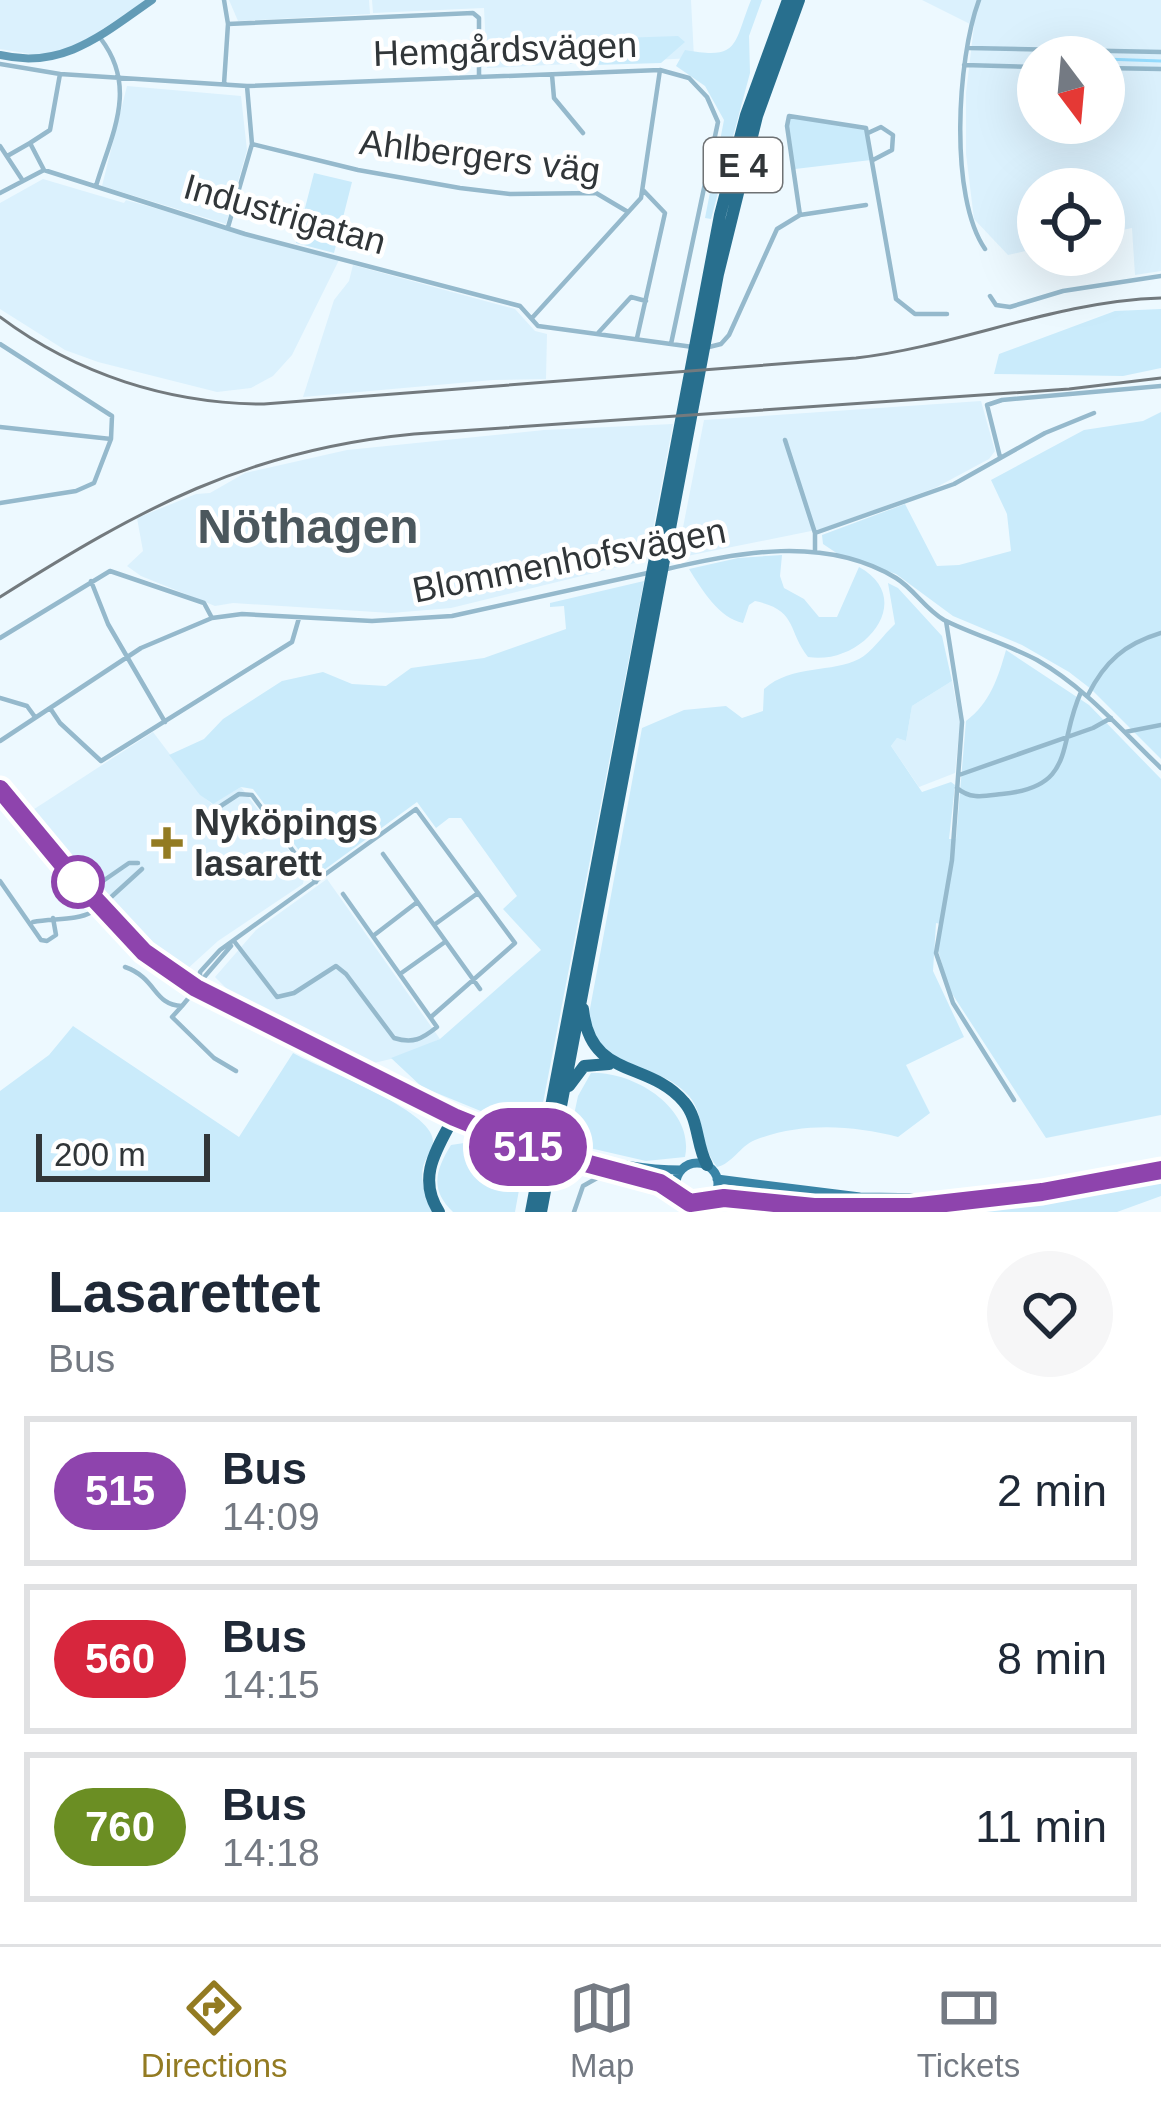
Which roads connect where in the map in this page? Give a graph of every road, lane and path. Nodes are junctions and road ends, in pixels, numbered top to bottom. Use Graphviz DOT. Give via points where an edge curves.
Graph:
graph roads {
  1 [pos="152,0"];
  2 [pos="224,0"];
  3 [pos="787,0"];
  4 [pos="799,0"];
  5 [pos="979,0"];
  6 [pos="228,24"];
  7 [pos="100,37"];
  8 [pos="967,48"];
  9 [pos="1161,52"];
  10 [pos="0,55"];
  11 [pos="0,64"];
  12 [pos="964,65"];
  13 [pos="1017,66"];
  14 [pos="1125,68"];
  15 [pos="1161,69"];
  16 [pos="660,70"];
  17 [pos="60,74"];
  18 [pos="552,74"];
  19 [pos="479,77"];
  20 [pos="121,79"];
  21 [pos="224,86"];
  22 [pos="248,86"];
  23 [pos="583,133"];
  24 [pos="868,133"];
  25 [pos="30,142"];
  26 [pos="252,144"];
  27 [pos="0,146"];
  28 [pos="8,155"];
  29 [pos="873,160"];
  30 [pos="44,170"];
  31 [pos="22,181"];
  32 [pos="96,187"];
  33 [pos="643,190"];
  34 [pos="0,193"];
  35 [pos="866,205"];
  36 [pos="628,212"];
  37 [pos="800,215"];
  38 [pos="228,229"];
  39 [pos="985,249"];
  40 [pos="1161,276"];
  41 [pos="989,296"];
  42 [pos="646,301"];
  43 [pos="947,314"];
  44 [pos="532,318"];
  45 [pos="599,332"];
  46 [pos="701,336"];
  47 [pos="637,338"];
  48 [pos="0,344"];
  49 [pos="670,345"];
  50 [pos="1161,386"];
  51 [pos="1094,413"];
  52 [pos="0,427"];
  53 [pos="112,439"];
  54 [pos="785,440"];
  55 [pos="1000,457"];
  56 [pos="0,502"];
  57 [pos="815,533"];
  58 [pos="814,552"];
  59 [pos="655,580"];
  60 [pos="91,581"];
  61 [pos="212,618"];
  62 [pos="299,619"];
  63 [pos="946,621"];
  64 [pos="1161,633"];
  65 [pos="0,638"];
  66 [pos="128,657"];
  67 [pos="1085,693"];
  68 [pos="0,698"];
  69 [pos="50,707"];
  70 [pos="35,717"];
  71 [pos="1111,718"];
  72 [pos="165,722"];
  73 [pos="1161,725"];
  74 [pos="1125,732"];
  75 [pos="1069,734"];
  76 [pos="0,741"];
  77 [pos="1161,768"];
  78 [pos="958,775"];
  79 [pos="957,788"];
  80 [pos="0,793"];
  81 [pos="210,813"];
  82 [pos="383,854"];
  83 [pos="0,881"];
  84 [pos="316,882"];
  85 [pos="87,892"];
  86 [pos="478,893"];
  87 [pos="343,894"];
  88 [pos="109,899"];
  89 [pos="417,902"];
  90 [pos="92,912"];
  91 [pos="52,918"];
  92 [pos="31,922"];
  93 [pos="434,925"];
  94 [pos="373,936"];
  95 [pos="235,941"];
  96 [pos="445,942"];
  97 [pos="124,967"];
  98 [pos="400,974"];
  99 [pos="473,980"];
  100 [pos="198,985"];
  101 [pos="480,989"];
  102 [pos="581,996"];
  103 [pos="182,1006"];
  104 [pos="431,1017"];
  105 [pos="617,1065"];
  106 [pos="236,1071"];
  107 [pos="562,1098"];
  108 [pos="1013,1100"];
  109 [pos="455,1114"];
  110 [pos="552,1127"];
  111 [pos="693,1166"];
  112 [pos="1161,1168"];
  113 [pos="608,1172"];
  114 [pos="542,1173"];
  115 [pos="717,1179"];
  116 [pos="681,1197"];
  117 [pos="706,1205"];
  118 [pos="439,1212"];
  119 [pos="527,1212"];
  120 [pos="541,1212"];
  121 [pos="574,1212"];
  122 [pos="687,1212"];
  1 -- 7 [label="main road"];
  2 -- 6 [label="street"];
  3 -- 46 [label="highway, E 4" via="731,170"];
  4 -- 46 [label="highway, E 4" via="743,164"];
  5 -- 8 [label="street"];
  6 -- 19 [label="street" via="472,13 479,18"];
  6 -- 21 [label="street"];
  7 -- 10 [label="main road" via="50,58"];
  7 -- 20 [label="street"];
  8 -- 9 [label="street"];
  8 -- 12 [label="street"];
  11 -- 17 [label="street, Hemgårdsvägen"];
  12 -- 13 [label="street"];
  12 -- 39 [label="street" via="965,184"];
  14 -- 15 [label="street"];
  16 -- 18 [label="street, Hemgårdsvägen"];
  16 -- 33 [label="street"];
  16 -- 49 [label="street, Hemgårdsvägen" via="688,78 718,122"];
  17 -- 20 [label="street, Hemgårdsvägen"];
  17 -- 25 [label="street" via="50,130"];
  18 -- 19 [label="street, Hemgårdsvägen"];
  18 -- 23 [label="street" via="554,98"];
  19 -- 22 [label="street, Hemgårdsvägen"];
  20 -- 21 [label="street, Hemgårdsvägen"];
  20 -- 32 [label="street"];
  21 -- 22 [label="street, Hemgårdsvägen"];
  22 -- 26 [label="street"];
  24 -- 29 [label="street"];
  24 -- 29 [label="street" via="881,127 893,135 892,150"];
  24 -- 37 [label="street" via="789,116"];
  25 -- 28 [label="street"];
  25 -- 30 [label="street"];
  26 -- 36 [label="street, Ahlbergers väg" via="460,188 596,193"];
  26 -- 38 [label="street"];
  27 -- 28 [label="street"];
  28 -- 31 [label="street"];
  29 -- 43 [label="street" via="896,299 915,314"];
  30 -- 31 [label="street"];
  30 -- 32 [label="street, Industrigatan"];
  31 -- 34 [label="street"];
  32 -- 38 [label="street, Industrigatan"];
  33 -- 36 [label="street"];
  33 -- 42 [label="street" via="665,212"];
  35 -- 37 [label="street"];
  36 -- 44 [label="street"];
  37 -- 49 [label="street" via="772,236 721,344"];
  38 -- 44 [label="street, Industrigatan" via="520,306"];
  40 -- 41 [label="street" via="1010,307"];
  42 -- 45 [label="street" via="631,297"];
  42 -- 47 [label="street"];
  44 -- 45 [label="street, Industrigatan" via="538,326"];
  45 -- 47 [label="street, Industrigatan"];
  46 -- 59 [label="highway, E 4"];
  47 -- 49 [label="street, Industrigatan"];
  48 -- 53 [label="street" via="105,409"];
  50 -- 55 [label="street" via="987,405"];
  51 -- 55 [label="street"];
  52 -- 53 [label="street"];
  53 -- 56 [label="street" via="94,483"];
  54 -- 57 [label="street"];
  55 -- 57 [label="street" via="955,484"];
  57 -- 58 [label="street"];
  58 -- 62 [label="street, Blommenhofsvägen" via="727,556 452,616"];
  58 -- 63 [label="street, Blommenhofsvägen" via="895,578"];
  59 -- 102 [label="highway, E 4"];
  59 -- 110 [label="highway, E 4"];
  60 -- 61 [label="street" via="122,572 204,603"];
  60 -- 65 [label="street"];
  60 -- 66 [label="street"];
  61 -- 62 [label="street, Blommenhofsvägen"];
  61 -- 66 [label="street, Blommenhofsvägen"];
  62 -- 72 [label="street" via="292,642"];
  63 -- 67 [label="street, Blommenhofsvägen" via="1012,648"];
  63 -- 78 [label="street" via="961,715"];
  64 -- 67 [label="street" via="1126,646"];
  66 -- 69 [label="street, Blommenhofsvägen"];
  66 -- 72 [label="street"];
  67 -- 71 [label="street, Blommenhofsvägen"];
  67 -- 75 [label="street"];
  68 -- 70 [label="street"];
  69 -- 70 [label="street, Blommenhofsvägen"];
  69 -- 72 [label="street" via="101,761"];
  70 -- 76 [label="street, Blommenhofsvägen"];
  71 -- 74 [label="street, Blommenhofsvägen"];
  71 -- 75 [label="street"];
  73 -- 74 [label="street"];
  74 -- 77 [label="street, Blommenhofsvägen"];
  75 -- 78 [label="street"];
  75 -- 79 [label="street" via="1055,773 1029,790 972,797"];
  78 -- 79 [label="street"];
  79 -- 108 [label="street" via="937,962"];
  80 -- 85 [label="main road"];
  81 -- 84 [label="street" via="239,794 252,795"];
  82 -- 89 [label="street"];
  83 -- 92 [label="street"];
  84 -- 86 [label="street" via="416,809"];
  84 -- 95 [label="street"];
  85 -- 88 [label="street" via="129,863 140,866"];
  85 -- 100 [label="main road" via="144,952"];
  86 -- 93 [label="street"];
  86 -- 99 [label="street" via="515,943"];
  87 -- 94 [label="street"];
  89 -- 93 [label="street"];
  89 -- 94 [label="street"];
  90 -- 91 [label="street"];
  91 -- 92 [label="street"];
  91 -- 92 [label="street" via="56,935 47,941"];
  93 -- 96 [label="street"];
  94 -- 98 [label="street"];
  95 -- 100 [label="street" via="205,965"];
  95 -- 104 [label="street" via="278,997 336,966 394,1038 420,1040 437,1027"];
  96 -- 98 [label="street"];
  96 -- 99 [label="street"];
  97 -- 103 [label="street" via="143,973 165,1004"];
  98 -- 104 [label="street"];
  99 -- 101 [label="street"];
  99 -- 104 [label="street"];
  100 -- 103 [label="street"];
  100 -- 109 [label="main road"];
  102 -- 105 [label="highway" via="588,1036"];
  102 -- 107 [label="highway, E 4"];
  103 -- 106 [label="street" via="172,1017"];
  105 -- 107 [label="highway" via="584,1066"];
  105 -- 111 [label="highway" via="683,1100 696,1140"];
  107 -- 110 [label="highway, E 4"];
  109 -- 111 [label="main road" via="643,1168"];
  109 -- 113 [label="main road"];
  109 -- 118 [label="highway" via="428,1172"];
  110 -- 114 [label="highway, E 4"];
  111 -- 115 [label="main road"];
  111 -- 116 [label="main road" via="676,1181"];
  112 -- 115 [label="main road" via="939,1198 830,1196"];
  112 -- 117 [label="main road" via="911,1207"];
  113 -- 116 [label="main road" via="660,1183"];
  113 -- 121 [label="street" via="583,1186"];
  114 -- 119 [label="highway"];
  114 -- 120 [label="highway, E 4"];
  115 -- 117 [label="main road"];
  116 -- 117 [label="main road"];
  116 -- 122 [label="main road"];
}
